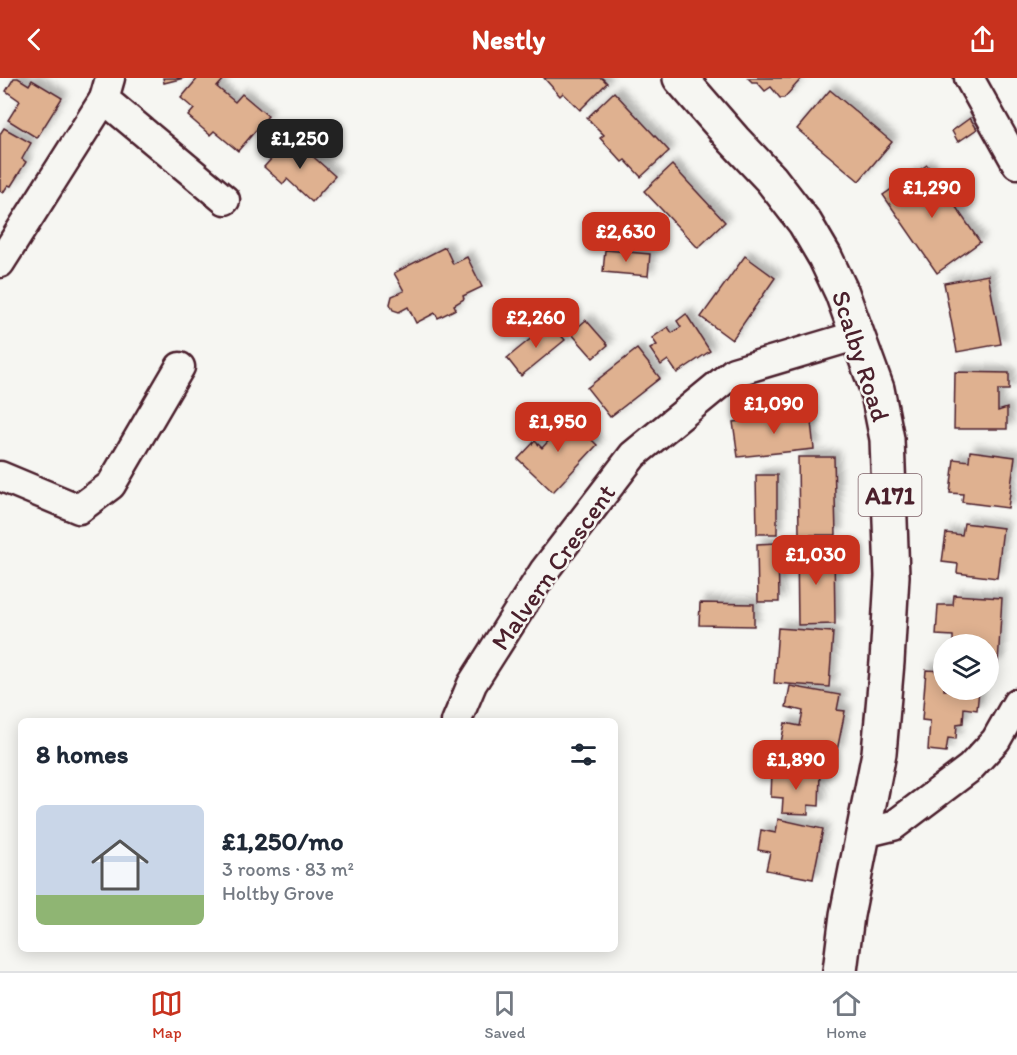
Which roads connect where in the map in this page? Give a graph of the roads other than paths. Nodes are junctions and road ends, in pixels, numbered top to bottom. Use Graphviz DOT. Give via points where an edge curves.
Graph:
graph roads {
  1 [pos="680,78"];
  2 [pos="969,78"];
  3 [pos="107,89"];
  4 [pos="1017,164"];
  5 [pos="225,200"];
  6 [pos="0,263"];
  7 [pos="858,335"];
  8 [pos="180,367"];
  9 [pos="0,477"];
  10 [pos="1017,703"];
  11 [pos="458,718"];
  12 [pos="864,833"];
  13 [pos="840,971"];
  1 -- 7 [label="highway, Scalby Road / A171" via="805,223 842,292"];
  2 -- 4 [label="street"];
  3 -- 5 [label="street"];
  3 -- 6 [label="street"];
  7 -- 11 [label="street, Malvern Crescent" via="734,372 633,455 544,571 472,684"];
  7 -- 12 [label="highway, Scalby Road / A171" via="877,389 887,439 892,576 879,753"];
  8 -- 9 [label="street" via="111,484 79,509"];
  10 -- 12 [label="street" via="996,740 970,768 893,826"];
  12 -- 13 [label="highway, Scalby Road / A171"];
}
